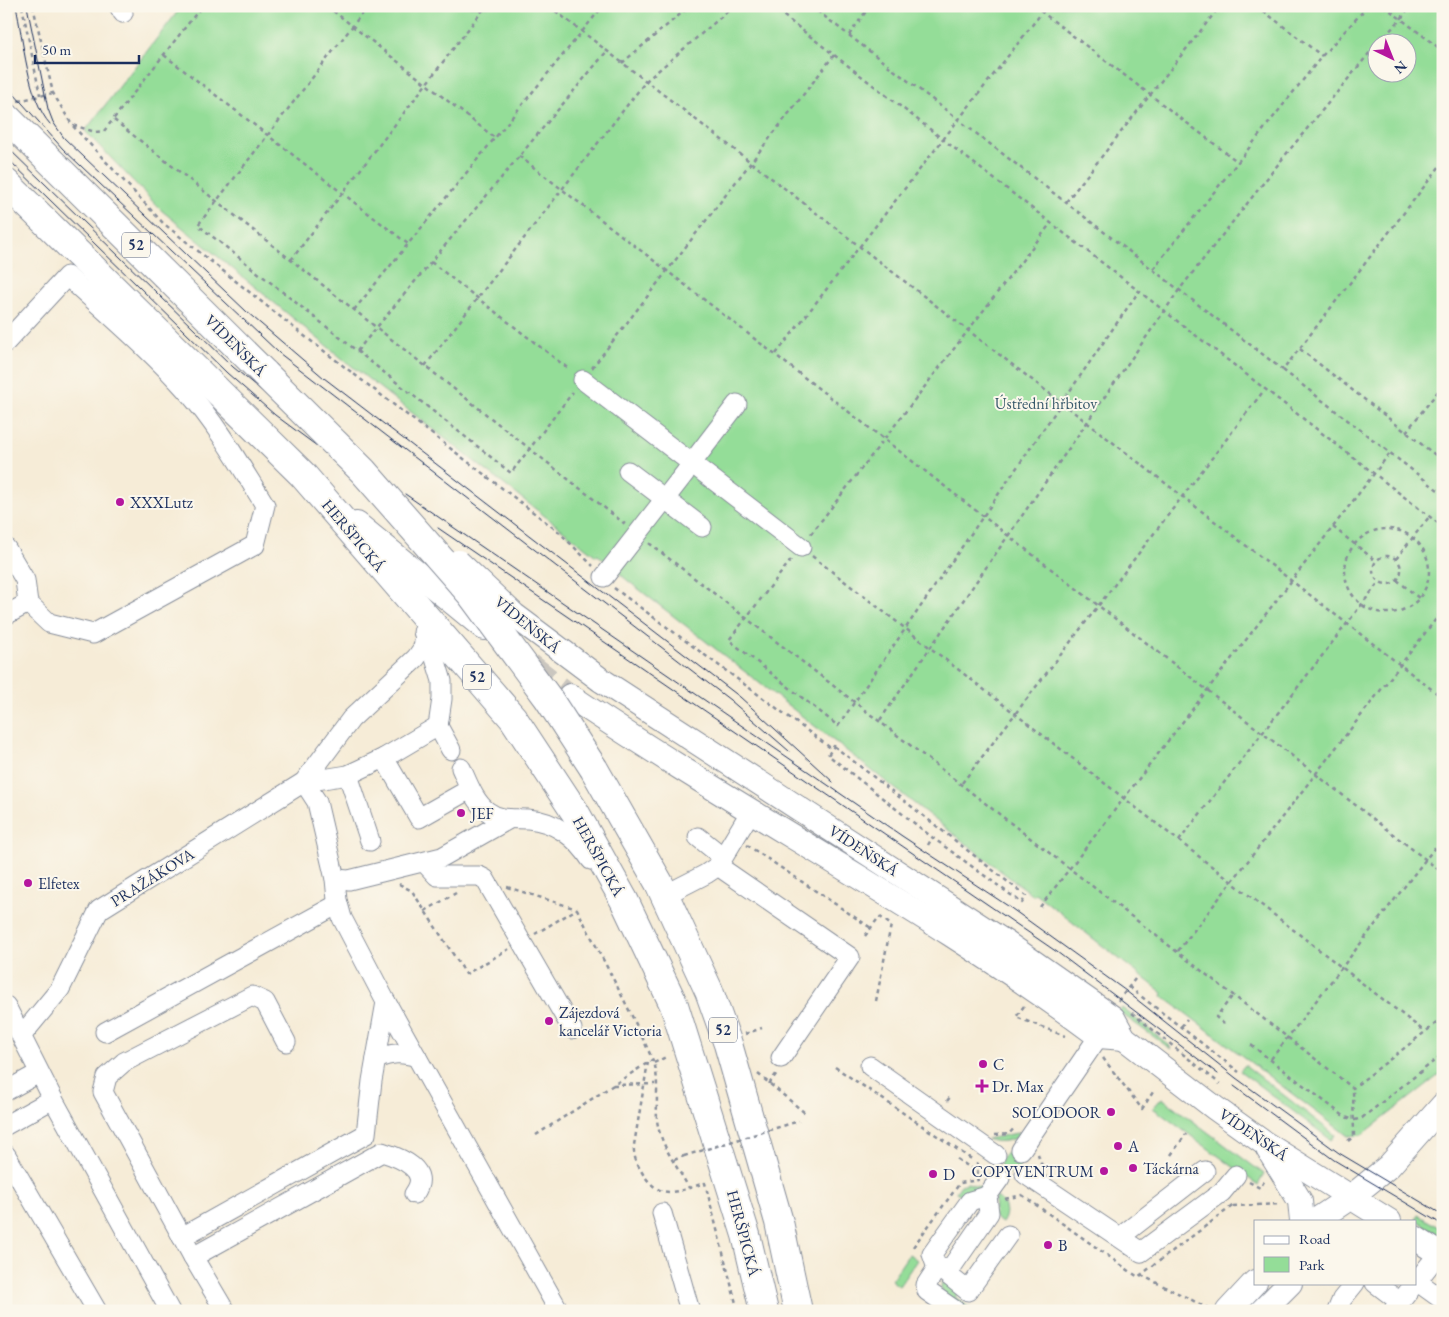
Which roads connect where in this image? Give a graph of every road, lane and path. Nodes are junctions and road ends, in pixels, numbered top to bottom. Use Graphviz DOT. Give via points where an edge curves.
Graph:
graph roads {
  1 [pos="22,6"];
  2 [pos="34,6"];
  3 [pos="202,6"];
  4 [pos="327,6"];
  5 [pos="368,6"];
  6 [pos="486,6"];
  7 [pos="550,6"];
  8 [pos="603,6"];
  9 [pos="690,6"];
  10 [pos="734,6"];
  11 [pos="772,6"];
  12 [pos="811,6"];
  13 [pos="870,6"];
  14 [pos="1034,6"];
  15 [pos="1047,6"];
  16 [pos="1220,6"];
  17 [pos="1257,6"];
  18 [pos="1368,6"];
  19 [pos="1384,6"];
  20 [pos="1410,6"];
  21 [pos="1042,13"];
  22 [pos="1401,19"];
  23 [pos="352,26"];
  24 [pos="582,32"];
  25 [pos="1389,32"];
  26 [pos="849,35"];
  27 [pos="607,51"];
  28 [pos="1443,51"];
  29 [pos="164,55"];
  30 [pos="834,55"];
  31 [pos="1322,56"];
  32 [pos="1366,58"];
  33 [pos="622,63"];
  34 [pos="646,81"];
  35 [pos="426,84"];
  36 [pos="53,94"];
  37 [pos="1150,95"];
  38 [pos="40,96"];
  39 [pos="10,110"];
  40 [pos="114,120"];
  41 [pos="958,121"];
  42 [pos="72,125"];
  43 [pos="267,135"];
  44 [pos="495,138"];
  45 [pos="944,140"];
  46 [pos="520,156"];
  47 [pos="751,162"];
  48 [pos="1238,162"];
  49 [pos="1443,162"];
  50 [pos="6,183"];
  51 [pos="563,189"];
  52 [pos="342,194"];
  53 [pos="6,201"];
  54 [pos="216,201"];
  55 [pos="1066,202"];
  56 [pos="1051,223"];
  57 [pos="48,224"];
  58 [pos="408,244"];
  59 [pos="860,246"];
  60 [pos="291,260"];
  61 [pos="431,262"];
  62 [pos="1153,269"];
  63 [pos="668,270"];
  64 [pos="1179,290"];
  65 [pos="1139,291"];
  66 [pos="478,299"];
  67 [pos="354,310"];
  68 [pos="1164,311"];
  69 [pos="377,328"];
  70 [pos="968,330"];
  71 [pos="6,342"];
  72 [pos="1300,349"];
  73 [pos="357,351"];
  74 [pos="776,354"];
  75 [pos="425,366"];
  76 [pos="1283,370"];
  77 [pos="583,380"];
  78 [pos="1443,385"];
  79 [pos="1264,389"];
  80 [pos="1062,403"];
  81 [pos="738,404"];
  82 [pos="1087,422"];
  83 [pos="1406,432"];
  84 [pos="884,439"];
  85 [pos="530,448"];
  86 [pos="1390,453"];
  87 [pos="1443,460"];
  88 [pos="688,468"];
  89 [pos="628,471"];
  90 [pos="363,472"];
  91 [pos="302,474"];
  92 [pos="1374,474"];
  93 [pos="1443,494"];
  94 [pos="1182,496"];
  95 [pos="665,499"];
  96 [pos="984,516"];
  97 [pos="1430,516"];
  98 [pos="702,527"];
  99 [pos="1333,527"];
  100 [pos="1443,527"];
  101 [pos="638,534"];
  102 [pos="1008,535"];
  103 [pos="1413,537"];
  104 [pos="357,540"];
  105 [pos="1355,544"];
  106 [pos="801,547"];
  107 [pos="6,548"];
  108 [pos="1396,559"];
  109 [pos="1376,561"];
  110 [pos="604,577"];
  111 [pos="1292,580"];
  112 [pos="1397,580"];
  113 [pos="1380,582"];
  114 [pos="1419,598"];
  115 [pos="28,603"];
  116 [pos="1098,605"];
  117 [pos="1362,605"];
  118 [pos="1443,610"];
  119 [pos="6,615"];
  120 [pos="746,618"];
  121 [pos="1347,624"];
  122 [pos="484,628"];
  123 [pos="906,629"];
  124 [pos="425,635"];
  125 [pos="930,648"];
  126 [pos="1400,665"];
  127 [pos="1207,690"];
  128 [pos="570,696"];
  129 [pos="1443,698"];
  130 [pos="856,702"];
  131 [pos="1015,714"];
  132 [pos="880,720"];
  133 [pos="438,726"];
  134 [pos="1262,733"];
  135 [pos="832,749"];
  136 [pos="451,750"];
  137 [pos="384,758"];
  138 [pos="461,768"];
  139 [pos="1316,774"];
  140 [pos="348,775"];
  141 [pos="304,782"];
  142 [pos="962,783"];
  143 [pos="470,789"];
  144 [pos="1123,798"];
  145 [pos="751,811"];
  146 [pos="509,819"];
  147 [pos="698,837"];
  148 [pos="1443,837"];
  149 [pos="735,838"];
  150 [pos="933,838"];
  151 [pos="370,841"];
  152 [pos="1179,841"];
  153 [pos="928,845"];
  154 [pos="1425,860"];
  155 [pos="721,861"];
  156 [pos="425,863"];
  157 [pos="1070,867"];
  158 [pos="1443,873"];
  159 [pos="335,879"];
  160 [pos="395,882"];
  161 [pos="1232,882"];
  162 [pos="500,884"];
  163 [pos="458,892"];
  164 [pos="665,895"];
  165 [pos="624,900"];
  166 [pos="338,904"];
  167 [pos="1040,907"];
  168 [pos="577,909"];
  169 [pos="425,911"];
  170 [pos="871,928"];
  171 [pos="865,936"];
  172 [pos="512,946"];
  173 [pos="1178,951"];
  174 [pos="1343,968"];
  175 [pos="1135,979"];
  176 [pos="1129,987"];
  177 [pos="1234,994"];
  178 [pos="876,1001"];
  179 [pos="386,1002"];
  180 [pos="1026,1002"];
  181 [pos="1116,1004"];
  182 [pos="6,1006"];
  183 [pos="1443,1018"];
  184 [pos="1187,1019"];
  185 [pos="1224,1024"];
  186 [pos="762,1028"];
  187 [pos="1181,1028"];
  188 [pos="572,1029"];
  189 [pos="105,1032"];
  190 [pos="1425,1032"];
  191 [pos="22,1035"];
  192 [pos="740,1035"];
  193 [pos="1288,1037"];
  194 [pos="1071,1038"];
  195 [pos="1124,1038"];
  196 [pos="286,1042"];
  197 [pos="1251,1044"];
  198 [pos="1101,1047"];
  199 [pos="674,1054"];
  200 [pos="1443,1054"];
  201 [pos="417,1057"];
  202 [pos="781,1058"];
  203 [pos="376,1060"];
  204 [pos="1270,1060"];
  205 [pos="648,1062"];
  206 [pos="653,1062"];
  207 [pos="870,1066"];
  208 [pos="835,1068"];
  209 [pos="1239,1072"];
  210 [pos="39,1073"];
  211 [pos="757,1073"];
  212 [pos="643,1084"];
  213 [pos="656,1084"];
  214 [pos="612,1085"];
  215 [pos="1353,1088"];
  216 [pos="1155,1089"];
  217 [pos="6,1091"];
  218 [pos="53,1099"];
  219 [pos="805,1113"];
  220 [pos="1440,1114"];
  221 [pos="1355,1120"];
  222 [pos="799,1121"];
  223 [pos="6,1125"];
  224 [pos="366,1134"];
  225 [pos="1186,1134"];
  226 [pos="536,1135"];
  227 [pos="1348,1141"];
  228 [pos="1264,1143"];
  229 [pos="1021,1150"];
  230 [pos="382,1152"];
  231 [pos="996,1154"];
  232 [pos="1171,1155"];
  233 [pos="6,1156"];
  234 [pos="957,1159"];
  235 [pos="674,1160"];
  236 [pos="977,1163"];
  237 [pos="977,1172"];
  238 [pos="1025,1174"];
  239 [pos="1268,1175"];
  240 [pos="1000,1178"];
  241 [pos="1254,1184"];
  242 [pos="689,1188"];
  243 [pos="982,1188"];
  244 [pos="414,1194"];
  245 [pos="1022,1195"];
  246 [pos="1351,1196"];
  247 [pos="1285,1204"];
  248 [pos="1233,1206"];
  249 [pos="662,1213"];
  250 [pos="1302,1220"];
  251 [pos="1316,1220"];
  252 [pos="1344,1220"];
  253 [pos="1387,1220"];
  254 [pos="1008,1235"];
  255 [pos="1123,1235"];
  256 [pos="182,1237"];
  257 [pos="1416,1239"];
  258 [pos="913,1247"];
  259 [pos="1441,1254"];
  260 [pos="193,1257"];
  261 [pos="940,1270"];
  262 [pos="1416,1281"];
  263 [pos="1254,1283"];
  264 [pos="1289,1284"];
  265 [pos="1354,1284"];
  266 [pos="1376,1284"];
  267 [pos="1414,1284"];
  268 [pos="1440,1298"];
  269 [pos="1396,1306"];
  270 [pos="1218,1310"];
  271 [pos="97,1311"];
  272 [pos="170,1311"];
  273 [pos="225,1311"];
  274 [pos="559,1311"];
  275 [pos="690,1311"];
  276 [pos="738,1311"];
  277 [pos="764,1311"];
  278 [pos="798,1311"];
  279 [pos="956,1311"];
  280 [pos="1262,1311"];
  281 [pos="1338,1311"];
  1 -- 38 [label="path"];
  2 -- 36 [label="path"];
  3 -- 29 [label="path"];
  4 -- 23 [label="path"];
  5 -- 23 [label="path"];
  6 -- 35 [label="path"];
  7 -- 24 [label="path"];
  8 -- 24 [label="path"];
  9 -- 33 [label="path"];
  10 -- 34 [label="path"];
  11 -- 30 [label="path"];
  12 -- 26 [label="path"];
  13 -- 26 [label="path"];
  14 -- 21 [label="path"];
  15 -- 21 [label="path"];
  16 -- 37 [label="path"];
  17 -- 31 [label="path"];
  18 -- 31 [label="path"];
  19 -- 22 [label="path"];
  20 -- 22 [label="path"];
  21 -- 37 [label="path"];
  21 -- 41 [label="path"];
  22 -- 25 [label="path"];
  22 -- 28 [label="path"];
  23 -- 35 [label="path"];
  23 -- 43 [label="path"];
  24 -- 27 [label="path"];
  24 -- 44 [label="path"];
  26 -- 41 [label="path"];
  27 -- 33 [label="path"];
  27 -- 46 [label="path"];
  29 -- 40 [label="path"];
  29 -- 43 [label="path"];
  30 -- 45 [label="path"];
  30 -- 47 [label="path"];
  31 -- 48 [label="path"];
  32 -- 64 [label="path"];
  33 -- 34 [label="path"];
  34 -- 47 [label="path"];
  34 -- 51 [label="path"];
  35 -- 44 [label="path"];
  35 -- 52 [label="path"];
  36 -- 38 [label="path"];
  36 -- 42 [label="path"];
  37 -- 48 [label="path"];
  37 -- 55 [label="path"];
  38 -- 39 [label="path"];
  39 -- 90 [label="highway, VÍDEŇSKÁ / 52, bridge"];
  40 -- 42 [label="path" via="104,130 95,132"];
  40 -- 54 [label="path"];
  41 -- 45 [label="path"];
  41 -- 55 [label="path"];
  42 -- 110 [label="path" via="163,223 559,532"];
  43 -- 52 [label="path"];
  43 -- 54 [label="path"];
  44 -- 58 [label="path"];
  45 -- 56 [label="path"];
  45 -- 59 [label="path"];
  46 -- 51 [label="path"];
  46 -- 61 [label="path"];
  47 -- 59 [label="path"];
  47 -- 63 [label="path"];
  48 -- 62 [label="path"];
  49 -- 72 [label="path"];
  50 -- 57 [label="highway, VÍDEŇSKÁ / 52"];
  51 -- 63 [label="path"];
  51 -- 66 [label="path"];
  52 -- 58 [label="path"];
  52 -- 60 [label="path"];
  53 -- 57 [label="street" via="15,209"];
  54 -- 60 [label="path"];
  54 -- 73 [label="path" via="198,224"];
  55 -- 62 [label="path"];
  56 -- 65 [label="path"];
  56 -- 70 [label="path"];
  57 -- 91 [label="highway, VÍDEŇSKÁ / 52"];
  58 -- 67 [label="path"];
  59 -- 70 [label="path"];
  59 -- 74 [label="path"];
  60 -- 67 [label="path"];
  61 -- 66 [label="path"];
  61 -- 69 [label="path"];
  62 -- 64 [label="path"];
  63 -- 74 [label="path"];
  63 -- 77 [label="path"];
  64 -- 68 [label="path"];
  64 -- 76 [label="path"];
  65 -- 68 [label="path"];
  65 -- 80 [label="path"];
  66 -- 75 [label="path"];
  66 -- 77 [label="path"];
  67 -- 69 [label="path"];
  68 -- 79 [label="path"];
  68 -- 82 [label="path"];
  69 -- 73 [label="path"];
  69 -- 75 [label="path"];
  70 -- 80 [label="path"];
  70 -- 84 [label="path"];
  71 -- 115 [label="street" via="66,276 149,351 188,393 266,505 255,545 93,634 48,623"];
  72 -- 76 [label="path"];
  72 -- 83 [label="path"];
  73 -- 85 [label="path" via="511,473"];
  74 -- 84 [label="path"];
  75 -- 85 [label="path"];
  76 -- 86 [label="path"];
  77 -- 85 [label="path"];
  77 -- 88 [label="street"];
  78 -- 83 [label="path"];
  79 -- 92 [label="path"];
  79 -- 94 [label="path"];
  80 -- 82 [label="path"];
  80 -- 96 [label="path"];
  81 -- 88 [label="street"];
  82 -- 94 [label="path"];
  82 -- 102 [label="path"];
  83 -- 87 [label="path"];
  84 -- 96 [label="path"];
  84 -- 106 [label="path"];
  85 -- 101 [label="path"];
  86 -- 92 [label="path"];
  86 -- 93 [label="path"];
  88 -- 95 [label="street"];
  88 -- 106 [label="street"];
  89 -- 95 [label="street"];
  90 -- 164 [label="highway, 52, bridge" via="471,594 548,698 594,769"];
  90 -- 195 [label="main road, VÍDEŇSKÁ, bridge" via="402,504 514,615 601,680 1006,943 1112,1018"];
  91 -- 104 [label="highway, HERŠPICKÁ / 52"];
  91 -- 122 [label="main road, VÍDEŇSKÁ" via="378,542"];
  92 -- 97 [label="path"];
  92 -- 99 [label="path"];
  94 -- 111 [label="path"];
  94 -- 116 [label="path"];
  95 -- 98 [label="street"];
  95 -- 101 [label="street"];
  96 -- 102 [label="path"];
  96 -- 123 [label="path"];
  97 -- 100 [label="path"];
  97 -- 103 [label="path"];
  99 -- 105 [label="path"];
  99 -- 111 [label="path"];
  101 -- 110 [label="street"];
  101 -- 120 [label="path"];
  102 -- 116 [label="path"];
  102 -- 125 [label="path"];
  103 -- 105 [label="path" via="1400,530 1386,529 1372,531"];
  103 -- 108 [label="path"];
  103 -- 114 [label="path" via="1428,559 1429,573"];
  104 -- 124 [label="street" via="374,575"];
  104 -- 165 [label="highway, HERŠPICKÁ / 52" via="513,718 575,812"];
  105 -- 109 [label="path"];
  105 -- 117 [label="path" via="1345,561 1344,574 1348,588"];
  106 -- 120 [label="path"];
  106 -- 123 [label="path"];
  107 -- 115 [label="street" via="25,580"];
  108 -- 109 [label="path" via="1387,556"];
  108 -- 112 [label="path" via="1401,568"];
  109 -- 113 [label="path" via="1373,571"];
  110 -- 135 [label="path" via="616,590"];
  111 -- 121 [label="path"];
  111 -- 127 [label="path"];
  112 -- 113 [label="path" via="1388,584"];
  112 -- 114 [label="path"];
  113 -- 117 [label="path"];
  114 -- 117 [label="path" via="1408,608 1395,612 1380,613"];
  115 -- 119 [label="street"];
  116 -- 127 [label="path"];
  116 -- 131 [label="path"];
  117 -- 121 [label="path"];
  118 -- 126 [label="path"];
  120 -- 130 [label="path"];
  120 -- 130 [label="path" via="729,640 838,726"];
  121 -- 126 [label="path"];
  121 -- 134 [label="path"];
  123 -- 125 [label="path"];
  123 -- 130 [label="path"];
  124 -- 133 [label="street" via="442,681"];
  124 -- 141 [label="street" via="423,648 416,658 351,719"];
  125 -- 131 [label="path"];
  125 -- 132 [label="path"];
  126 -- 129 [label="path"];
  126 -- 139 [label="path"];
  127 -- 134 [label="path"];
  127 -- 144 [label="path"];
  128 -- 145 [label="main road, VÍDEŇSKÁ" via="651,752"];
  130 -- 132 [label="path"];
  131 -- 142 [label="path"];
  131 -- 144 [label="path"];
  132 -- 142 [label="path"];
  133 -- 136 [label="street"];
  133 -- 137 [label="street"];
  134 -- 139 [label="path"];
  134 -- 152 [label="path"];
  135 -- 150 [label="path" via="828,754"];
  135 -- 150 [label="path" via="834,746 1026,896 1022,903"];
  137 -- 140 [label="street"];
  137 -- 143 [label="street" via="418,818"];
  138 -- 143 [label="street"];
  139 -- 154 [label="path"];
  139 -- 161 [label="path"];
  140 -- 141 [label="street"];
  140 -- 151 [label="street"];
  141 -- 159 [label="street" via="317,802"];
  141 -- 191 [label="street, PRAŽÁKOVA" via="99,910 60,989"];
  142 -- 157 [label="path"];
  143 -- 146 [label="street" via="488,812"];
  144 -- 152 [label="path"];
  144 -- 157 [label="path"];
  145 -- 149 [label="street"];
  145 -- 198 [label="main road, VÍDEŇSKÁ" via="940,926"];
  146 -- 156 [label="street" via="457,850"];
  146 -- 165 [label="street" via="538,820 566,834 581,846 600,876"];
  147 -- 155 [label="street"];
  148 -- 154 [label="path"];
  149 -- 155 [label="street"];
  149 -- 170 [label="path"];
  150 -- 153 [label="path"];
  152 -- 161 [label="path"];
  154 -- 158 [label="path"];
  154 -- 174 [label="path"];
  155 -- 164 [label="street" via="701,877"];
  155 -- 202 [label="street" via="850,957"];
  156 -- 159 [label="street" via="349,880"];
  156 -- 172 [label="street" via="437,876 479,876 485,879"];
  157 -- 167 [label="path"];
  157 -- 173 [label="path"];
  159 -- 166 [label="street"];
  160 -- 169 [label="path" via="412,891"];
  161 -- 173 [label="path"];
  161 -- 174 [label="path"];
  162 -- 168 [label="path"];
  163 -- 169 [label="path"];
  164 -- 278 [label="highway, 52" via="709,991 728,1044 779,1222"];
  165 -- 277 [label="highway, HERŠPICKÁ / 52" via="674,1005 746,1235"];
  166 -- 179 [label="street" via="342,918"];
  166 -- 189 [label="street"];
  168 -- 172 [label="path"];
  168 -- 206 [label="path"];
  169 -- 172 [label="path" via="466,974"];
  170 -- 171 [label="path"];
  170 -- 178 [label="path" via="880,916 891,925"];
  172 -- 188 [label="street"];
  173 -- 177 [label="path"];
  174 -- 190 [label="path"];
  174 -- 193 [label="path"];
  175 -- 176 [label="path"];
  176 -- 181 [label="path"];
  176 -- 187 [label="path"];
  177 -- 185 [label="path" via="1216,1018"];
  177 -- 193 [label="path"];
  179 -- 201 [label="street"];
  179 -- 203 [label="street"];
  180 -- 194 [label="path" via="1016,1017"];
  182 -- 191 [label="street"];
  183 -- 190 [label="path"];
  184 -- 187 [label="path"];
  186 -- 192 [label="path"];
  187 -- 209 [label="path"];
  190 -- 215 [label="path"];
  191 -- 210 [label="street"];
  193 -- 204 [label="path"];
  193 -- 215 [label="path"];
  195 -- 198 [label="main road"];
  195 -- 228 [label="main road, VÍDEŇSKÁ"];
  196 -- 256 [label="street" via="265,1002 252,996 124,1062 107,1077 103,1092"];
  197 -- 204 [label="path"];
  198 -- 216 [label="path" via="1142,1109"];
  198 -- 229 [label="street"];
  199 -- 206 [label="path"];
  200 -- 221 [label="path" via="1362,1118"];
  201 -- 203 [label="street" via="390,1053"];
  201 -- 274 [label="street"];
  203 -- 224 [label="street"];
  204 -- 221 [label="path" via="1345,1117"];
  205 -- 206 [label="path"];
  205 -- 212 [label="path"];
  205 -- 214 [label="path"];
  206 -- 213 [label="path"];
  207 -- 231 [label="street" via="905,1081"];
  208 -- 236 [label="path"];
  210 -- 217 [label="street"];
  210 -- 218 [label="street"];
  211 -- 219 [label="path"];
  212 -- 213 [label="path"];
  212 -- 214 [label="path"];
  212 -- 242 [label="path" via="634,1145 636,1163 659,1191"];
  213 -- 235 [label="path" via="661,1137"];
  214 -- 226 [label="path"];
  215 -- 221 [label="path"];
  218 -- 223 [label="street"];
  218 -- 272 [label="street"];
  220 -- 246 [label="main road" via="1389,1166"];
  221 -- 227 [label="path" via="1354,1136"];
  222 -- 235 [label="path, bridge"];
  224 -- 230 [label="street" via="372,1145"];
  224 -- 256 [label="street"];
  225 -- 232 [label="path"];
  228 -- 246 [label="main road, VÍDEŇSKÁ"];
  228 -- 250 [label="main road" via="1300,1201"];
  229 -- 231 [label="street" via="1005,1148"];
  229 -- 238 [label="street" via="1028,1164"];
  230 -- 244 [label="street" via="403,1159 420,1175"];
  230 -- 260 [label="street"];
  231 -- 240 [label="street" via="993,1164"];
  233 -- 271 [label="street"];
  234 -- 237 [label="path"];
  235 -- 242 [label="path"];
  238 -- 240 [label="street" via="1011,1182"];
  238 -- 255 [label="street"];
  239 -- 241 [label="path" via="1260,1188"];
  240 -- 243 [label="street"];
  242 -- 276 [label="path" via="705,1183"];
  243 -- 258 [label="path" via="960,1183"];
  243 -- 261 [label="street" via="989,1213 953,1265"];
  245 -- 270 [label="path" via="1140,1276"];
  246 -- 251 [label="main road"];
  246 -- 252 [label="main road"];
  246 -- 253 [label="main road, VÍDEŇSKÁ"];
  247 -- 248 [label="path"];
  249 -- 275 [label="street"];
  254 -- 261 [label="street" via="968,1290"];
  255 -- 255 [label="street" via="1141,1252 1222,1192 1222,1177"];
  256 -- 260 [label="street"];
  257 -- 259 [label="main road"];
  259 -- 262 [label="street"];
  260 -- 273 [label="street"];
  261 -- 279 [label="street" via="926,1285 927,1291"];
  262 -- 268 [label="street"];
  263 -- 270 [label="main road"];
  264 -- 280 [label="main road"];
  265 -- 281 [label="street" via="1342,1299"];
  266 -- 269 [label="street"];
  267 -- 269 [label="street"];
}
